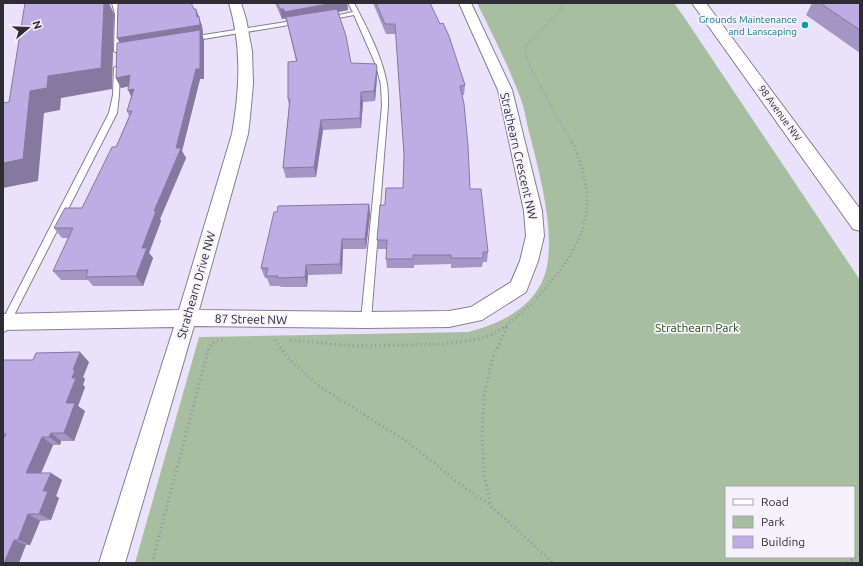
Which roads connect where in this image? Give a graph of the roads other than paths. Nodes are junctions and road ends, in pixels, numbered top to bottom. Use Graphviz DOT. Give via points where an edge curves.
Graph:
graph roads {
  1 [pos="115,3"];
  2 [pos="235,3"];
  3 [pos="351,3"];
  4 [pos="465,3"];
  5 [pos="699,3"];
  6 [pos="356,13"];
  7 [pos="243,30"];
  8 [pos="186,40"];
  9 [pos="860,224"];
  10 [pos="496,302"];
  11 [pos="186,318"];
  12 [pos="366,320"];
  13 [pos="4,324"];
  14 [pos="112,563"];
  1 -- 13 [label="lane" via="121,50 113,113"];
  2 -- 7 [label="street, Strathearn Drive NW"];
  3 -- 6 [label="lane"];
  4 -- 10 [label="street, Strathearn Crescent NW" via="505,90 533,211 535,236 522,280 519,287"];
  5 -- 9 [label="main road, 98 Avenue NW"];
  6 -- 7 [label="lane"];
  6 -- 12 [label="lane" via="379,65 384,84 385,106"];
  7 -- 8 [label="lane"];
  7 -- 11 [label="street, Strathearn Drive NW" via="247,80 240,134"];
  10 -- 12 [label="street, 87 Street NW" via="475,314 449,319"];
  11 -- 12 [label="street, 87 Street NW"];
  11 -- 13 [label="street, 87 Street NW"];
  11 -- 14 [label="street, Strathearn Drive NW"];
}
